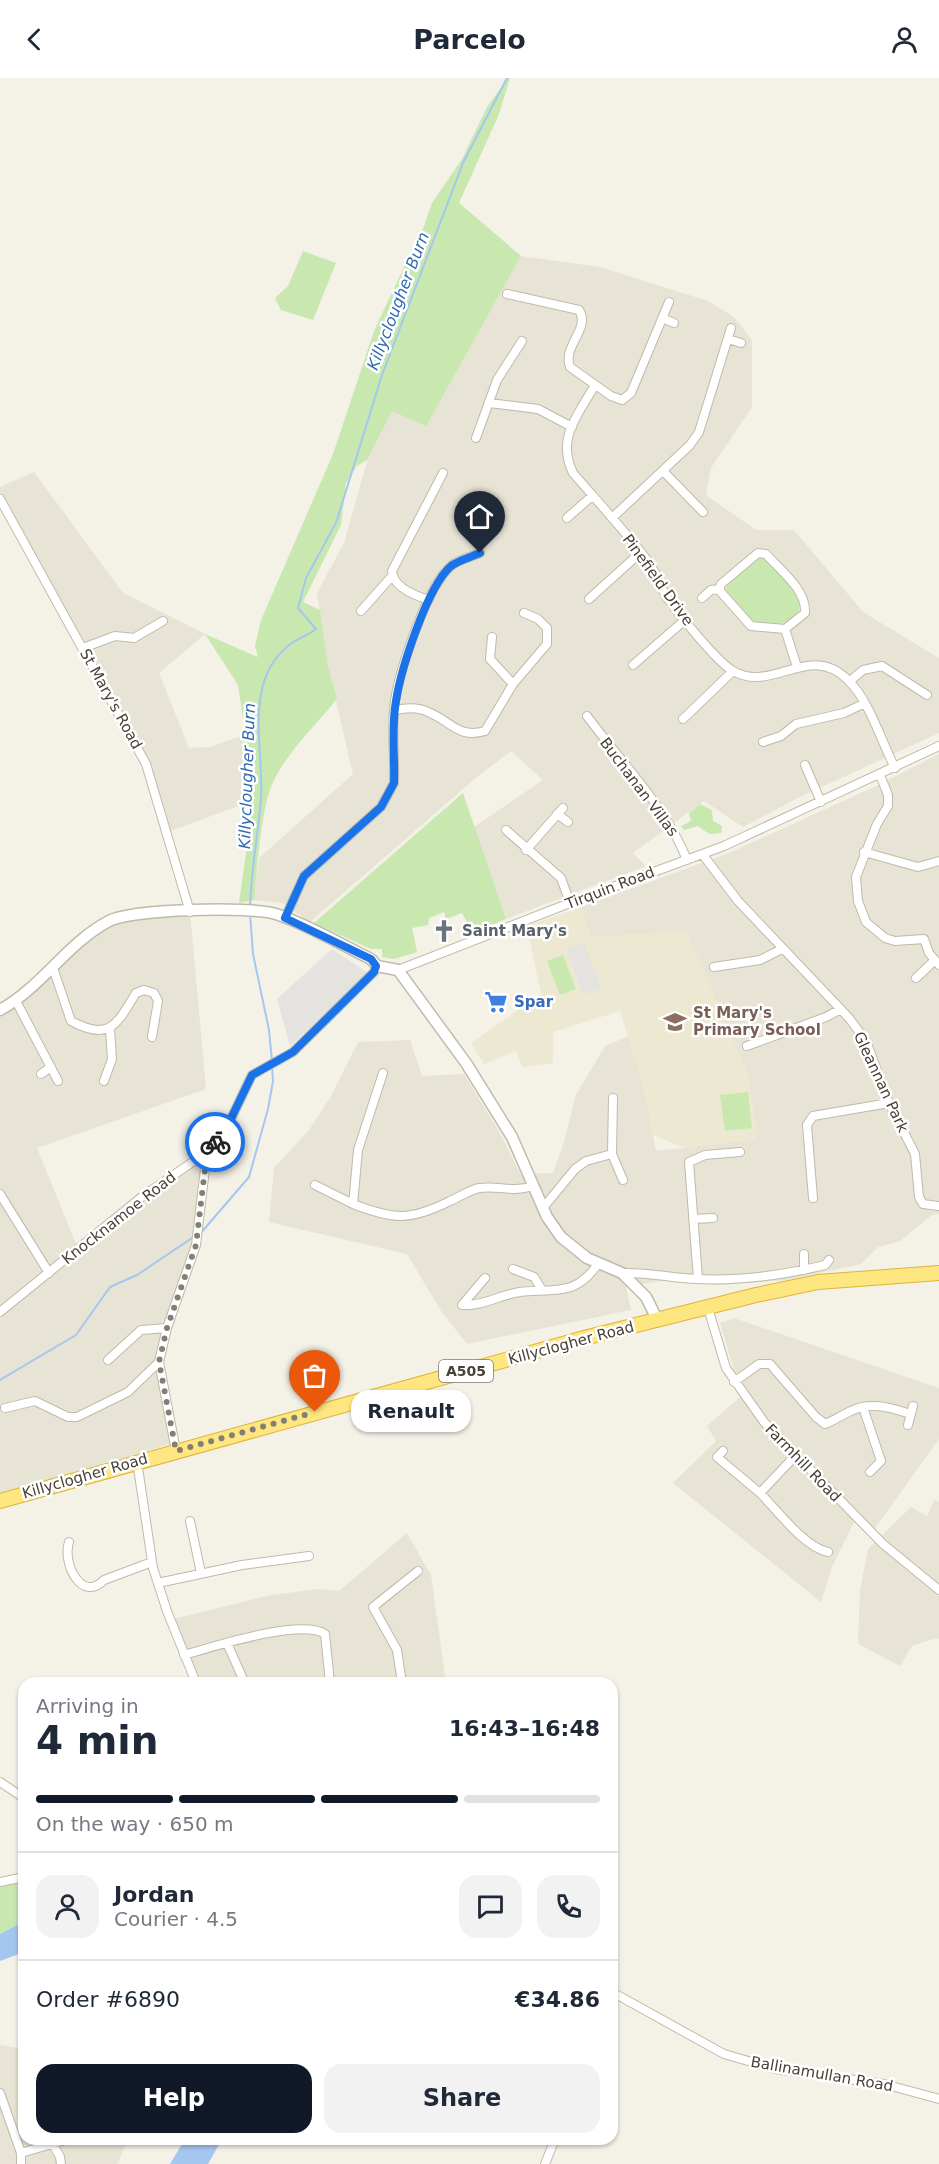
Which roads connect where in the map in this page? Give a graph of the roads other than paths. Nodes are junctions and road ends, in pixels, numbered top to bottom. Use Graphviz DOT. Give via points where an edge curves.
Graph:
graph roads {
  1 [pos="507,294"];
  2 [pos="669,302"];
  3 [pos="662,318"];
  4 [pos="674,323"];
  5 [pos="731,328"];
  6 [pos="728,339"];
  7 [pos="522,341"];
  8 [pos="741,343"];
  9 [pos="595,385"];
  10 [pos="489,403"];
  11 [pos="572,427"];
  12 [pos="476,438"];
  13 [pos="663,471"];
  14 [pos="443,472"];
  15 [pos="592,496"];
  16 [pos="0,499"];
  17 [pos="703,512"];
  18 [pos="567,518"];
  19 [pos="612,518"];
  20 [pos="641,552"];
  21 [pos="480,553"];
  22 [pos="392,576"];
  23 [pos="720,589"];
  24 [pos="702,598"];
  25 [pos="429,600"];
  26 [pos="589,600"];
  27 [pos="361,611"];
  28 [pos="524,614"];
  29 [pos="686,619"];
  30 [pos="163,621"];
  31 [pos="785,629"];
  32 [pos="492,637"];
  33 [pos="83,648"];
  34 [pos="633,665"];
  35 [pos="796,667"];
  36 [pos="733,671"];
  37 [pos="850,681"];
  38 [pos="513,684"];
  39 [pos="927,695"];
  40 [pos="863,704"];
  41 [pos="395,710"];
  42 [pos="586,716"];
  43 [pos="683,719"];
  44 [pos="763,741"];
  45 [pos="939,746"];
  46 [pos="805,765"];
  47 [pos="895,768"];
  48 [pos="880,775"];
  49 [pos="821,802"];
  50 [pos="568,822"];
  51 [pos="506,830"];
  52 [pos="526,849"];
  53 [pos="864,852"];
  54 [pos="704,855"];
  55 [pos="687,860"];
  56 [pos="939,861"];
  57 [pos="570,903"];
  58 [pos="190,912"];
  59 [pos="285,918"];
  60 [pos="782,949"];
  61 [pos="937,962"];
  62 [pos="376,966"];
  63 [pos="714,967"];
  64 [pos="53,968"];
  65 [pos="398,970"];
  66 [pos="916,978"];
  67 [pos="16,1001"];
  68 [pos="0,1010"];
  69 [pos="839,1010"];
  70 [pos="110,1029"];
  71 [pos="152,1037"];
  72 [pos="747,1046"];
  73 [pos="51,1067"];
  74 [pos="383,1073"];
  75 [pos="41,1074"];
  76 [pos="58,1081"];
  77 [pos="104,1081"];
  78 [pos="613,1098"];
  79 [pos="889,1103"];
  80 [pos="207,1152"];
  81 [pos="740,1152"];
  82 [pos="612,1154"];
  83 [pos="623,1180"];
  84 [pos="315,1185"];
  85 [pos="534,1186"];
  86 [pos="0,1194"];
  87 [pos="813,1198"];
  88 [pos="354,1204"];
  89 [pos="939,1206"];
  90 [pos="543,1208"];
  91 [pos="713,1218"];
  92 [pos="693,1220"];
  93 [pos="804,1254"];
  94 [pos="829,1260"];
  95 [pos="599,1263"];
  96 [pos="513,1269"];
  97 [pos="804,1270"];
  98 [pos="49,1273"];
  99 [pos="622,1273"];
  100 [pos="939,1273"];
  101 [pos="485,1278"];
  102 [pos="698,1279"];
  103 [pos="542,1290"];
  104 [pos="708,1308"];
  105 [pos="0,1312"];
  106 [pos="658,1321"];
  107 [pos="167,1328"];
  108 [pos="108,1360"];
  109 [pos="159,1362"];
  110 [pos="734,1382"];
  111 [pos="863,1407"];
  112 [pos="5,1408"];
  113 [pos="908,1425"];
  114 [pos="723,1450"];
  115 [pos="176,1451"];
  116 [pos="796,1455"];
  117 [pos="137,1461"];
  118 [pos="870,1472"];
  119 [pos="760,1493"];
  120 [pos="0,1501"];
  121 [pos="190,1521"];
  122 [pos="69,1542"];
  123 [pos="828,1552"];
  124 [pos="309,1556"];
  125 [pos="152,1562"];
  126 [pos="418,1571"];
  127 [pos="201,1574"];
  128 [pos="158,1583"];
  129 [pos="939,1590"];
  130 [pos="227,1642"];
  131 [pos="184,1655"];
  132 [pos="193,1677"];
  133 [pos="242,1677"];
  134 [pos="329,1677"];
  135 [pos="401,1677"];
  136 [pos="0,1782"];
  137 [pos="18,1794"];
  138 [pos="18,1878"];
  139 [pos="0,1882"];
  140 [pos="618,1995"];
  141 [pos="0,2093"];
  142 [pos="939,2099"];
  143 [pos="18,2144"];
  144 [pos="18,2145"];
  145 [pos="49,2145"];
  146 [pos="54,2145"];
  147 [pos="553,2145"];
  148 [pos="21,2153"];
  149 [pos="21,2164"];
  150 [pos="61,2164"];
  151 [pos="545,2164"];
  1 -- 9 [label="street" via="579,310 583,324 568,363"];
  2 -- 3 [label="street"];
  3 -- 4 [label="street"];
  3 -- 9 [label="street" via="628,398 617,399"];
  5 -- 6 [label="street"];
  6 -- 8 [label="street"];
  6 -- 13 [label="street" via="699,432"];
  7 -- 10 [label="street" via="497,380"];
  9 -- 11 [label="street, Pinefield Drive"];
  10 -- 11 [label="street" via="538,409"];
  10 -- 12 [label="street"];
  11 -- 15 [label="street, Pinefield Drive" via="565,448 566,459"];
  13 -- 17 [label="street"];
  13 -- 19 [label="street"];
  14 -- 22 [label="street"];
  15 -- 18 [label="street"];
  15 -- 19 [label="street, Pinefield Drive"];
  16 -- 33 [label="street, St Mary's Road"];
  19 -- 20 [label="street, Pinefield Drive"];
  20 -- 26 [label="street"];
  20 -- 29 [label="street, Pinefield Drive" via="666,595"];
  21 -- 25 [label="street" via="453,564"];
  22 -- 25 [label="street" via="403,588"];
  22 -- 27 [label="street"];
  23 -- 24 [label="street" via="711,590"];
  23 -- 31 [label="street" via="751,626"];
  23 -- 31 [label="street" via="745,562 758,553 766,554 806,604 805,613"];
  25 -- 41 [label="street" via="411,645"];
  28 -- 38 [label="street" via="538,619 549,636 540,655"];
  29 -- 34 [label="street"];
  29 -- 36 [label="street, Pinefield Drive"];
  30 -- 33 [label="street" via="134,638 115,636"];
  31 -- 35 [label="street"];
  32 -- 38 [label="street" via="490,659"];
  33 -- 58 [label="street, St Mary's Road" via="146,764"];
  35 -- 36 [label="street" via="761,677"];
  35 -- 37 [label="street" via="819,665 836,670"];
  36 -- 43 [label="street"];
  37 -- 39 [label="street" via="863,670 882,666"];
  37 -- 40 [label="street"];
  38 -- 41 [label="street" via="491,724 477,734 461,732 429,712"];
  40 -- 44 [label="street" via="844,713 796,724 780,736"];
  40 -- 47 [label="street"];
  41 -- 59 [label="street" via="394,783 390,792 381,807 304,876"];
  42 -- 55 [label="street, Buchanan Villas" via="666,819"];
  45 -- 47 [label="street, Tirquin Road"];
  46 -- 49 [label="street"];
  47 -- 48 [label="street, Tirquin Road"];
  48 -- 49 [label="street, Tirquin Road"];
  48 -- 53 [label="street" via="888,806"];
  49 -- 54 [label="street, Tirquin Road"];
  50 -- 52 [label="street" via="560,811"];
  51 -- 52 [label="street"];
  52 -- 57 [label="street" via="561,878"];
  53 -- 56 [label="street" via="918,867"];
  53 -- 61 [label="street" via="855,878 866,922 885,938 924,939"];
  54 -- 55 [label="street, Tirquin Road"];
  54 -- 60 [label="street, Gleannan Park" via="738,901"];
  55 -- 57 [label="street, Tirquin Road"];
  57 -- 65 [label="street, Tirquin Road"];
  58 -- 59 [label="street" via="250,911"];
  58 -- 64 [label="street" via="110,920"];
  59 -- 62 [label="street" via="371,959"];
  60 -- 63 [label="street" via="760,960"];
  60 -- 69 [label="street, Gleannan Park"];
  61 -- 66 [label="street"];
  62 -- 65 [label="street"];
  62 -- 80 [label="street, Knocknamoe Road" via="293,1052 252,1075 227,1127"];
  64 -- 67 [label="street"];
  64 -- 70 [label="street" via="71,1021 93,1030"];
  65 -- 85 [label="street" via="466,1063 512,1137"];
  67 -- 68 [label="street"];
  67 -- 73 [label="street"];
  69 -- 72 [label="street"];
  69 -- 79 [label="street, Gleannan Park" via="866,1041"];
  70 -- 71 [label="street" via="136,993 144,990 154,993 158,1001"];
  70 -- 77 [label="street" via="112,1059"];
  73 -- 75 [label="street"];
  73 -- 76 [label="street"];
  74 -- 88 [label="street" via="358,1150"];
  78 -- 82 [label="street"];
  79 -- 87 [label="street" via="813,1116 807,1125"];
  79 -- 89 [label="street, Gleannan Park" via="915,1154 923,1204"];
  80 -- 98 [label="street, Knocknamoe Road" via="144,1196"];
  80 -- 107 [label="street" via="197,1241"];
  81 -- 92 [label="street" via="705,1155 689,1162"];
  82 -- 83 [label="street"];
  82 -- 90 [label="street" via="586,1161 575,1169"];
  84 -- 88 [label="street"];
  85 -- 88 [label="street" via="517,1191 477,1188 408,1217 386,1217"];
  85 -- 90 [label="street"];
  86 -- 98 [label="street"];
  90 -- 95 [label="street" via="561,1237"];
  91 -- 92 [label="street"];
  92 -- 102 [label="street"];
  93 -- 97 [label="street"];
  94 -- 97 [label="street"];
  95 -- 99 [label="street"];
  95 -- 103 [label="street" via="588,1278 570,1287"];
  96 -- 103 [label="street" via="534,1277"];
  97 -- 102 [label="street"];
  98 -- 105 [label="street, Knocknamoe Road"];
  99 -- 102 [label="street"];
  99 -- 106 [label="street" via="646,1297"];
  100 -- 104 [label="highway, Killyclogher Road / A505" via="818,1282"];
  101 -- 103 [label="street" via="462,1305 488,1304 500,1296"];
  104 -- 106 [label="highway, Killyclogher Road / A505"];
  104 -- 110 [label="street, Farmhill Road"];
  106 -- 115 [label="highway, Killyclogher Road / A505"];
  107 -- 108 [label="street" via="141,1330"];
  107 -- 109 [label="street"];
  109 -- 112 [label="street" via="128,1392 77,1418 35,1401"];
  109 -- 115 [label="street"];
  110 -- 111 [label="street" via="759,1364 770,1364 825,1424"];
  110 -- 116 [label="street, Farmhill Road" via="764,1422"];
  111 -- 113 [label="street" via="912,1410"];
  111 -- 118 [label="street" via="881,1461"];
  114 -- 119 [label="street" via="717,1457"];
  115 -- 117 [label="highway, Killyclogher Road / A505"];
  116 -- 119 [label="street"];
  116 -- 129 [label="street, Farmhill Road" via="883,1544"];
  117 -- 120 [label="highway, Killyclogher Road / A505"];
  117 -- 125 [label="street"];
  119 -- 123 [label="street" via="808,1542"];
  121 -- 127 [label="street"];
  122 -- 125 [label="street" via="68,1566 79,1582 89,1587"];
  124 -- 127 [label="street"];
  125 -- 128 [label="street"];
  126 -- 135 [label="street" via="373,1607 397,1650"];
  127 -- 128 [label="street"];
  128 -- 131 [label="street"];
  130 -- 131 [label="street"];
  130 -- 133 [label="street"];
  130 -- 134 [label="street" via="269,1633 319,1630 325,1634"];
  131 -- 132 [label="street"];
  136 -- 137 [label="street"];
  138 -- 139 [label="street"];
  140 -- 142 [label="street, Ballinamullan Road" via="724,2054 776,2069 884,2084"];
  141 -- 143 [label="street"];
  144 -- 148 [label="street"];
  145 -- 148 [label="street"];
  146 -- 150 [label="street"];
  147 -- 151 [label="street"];
  148 -- 149 [label="street"];
}
